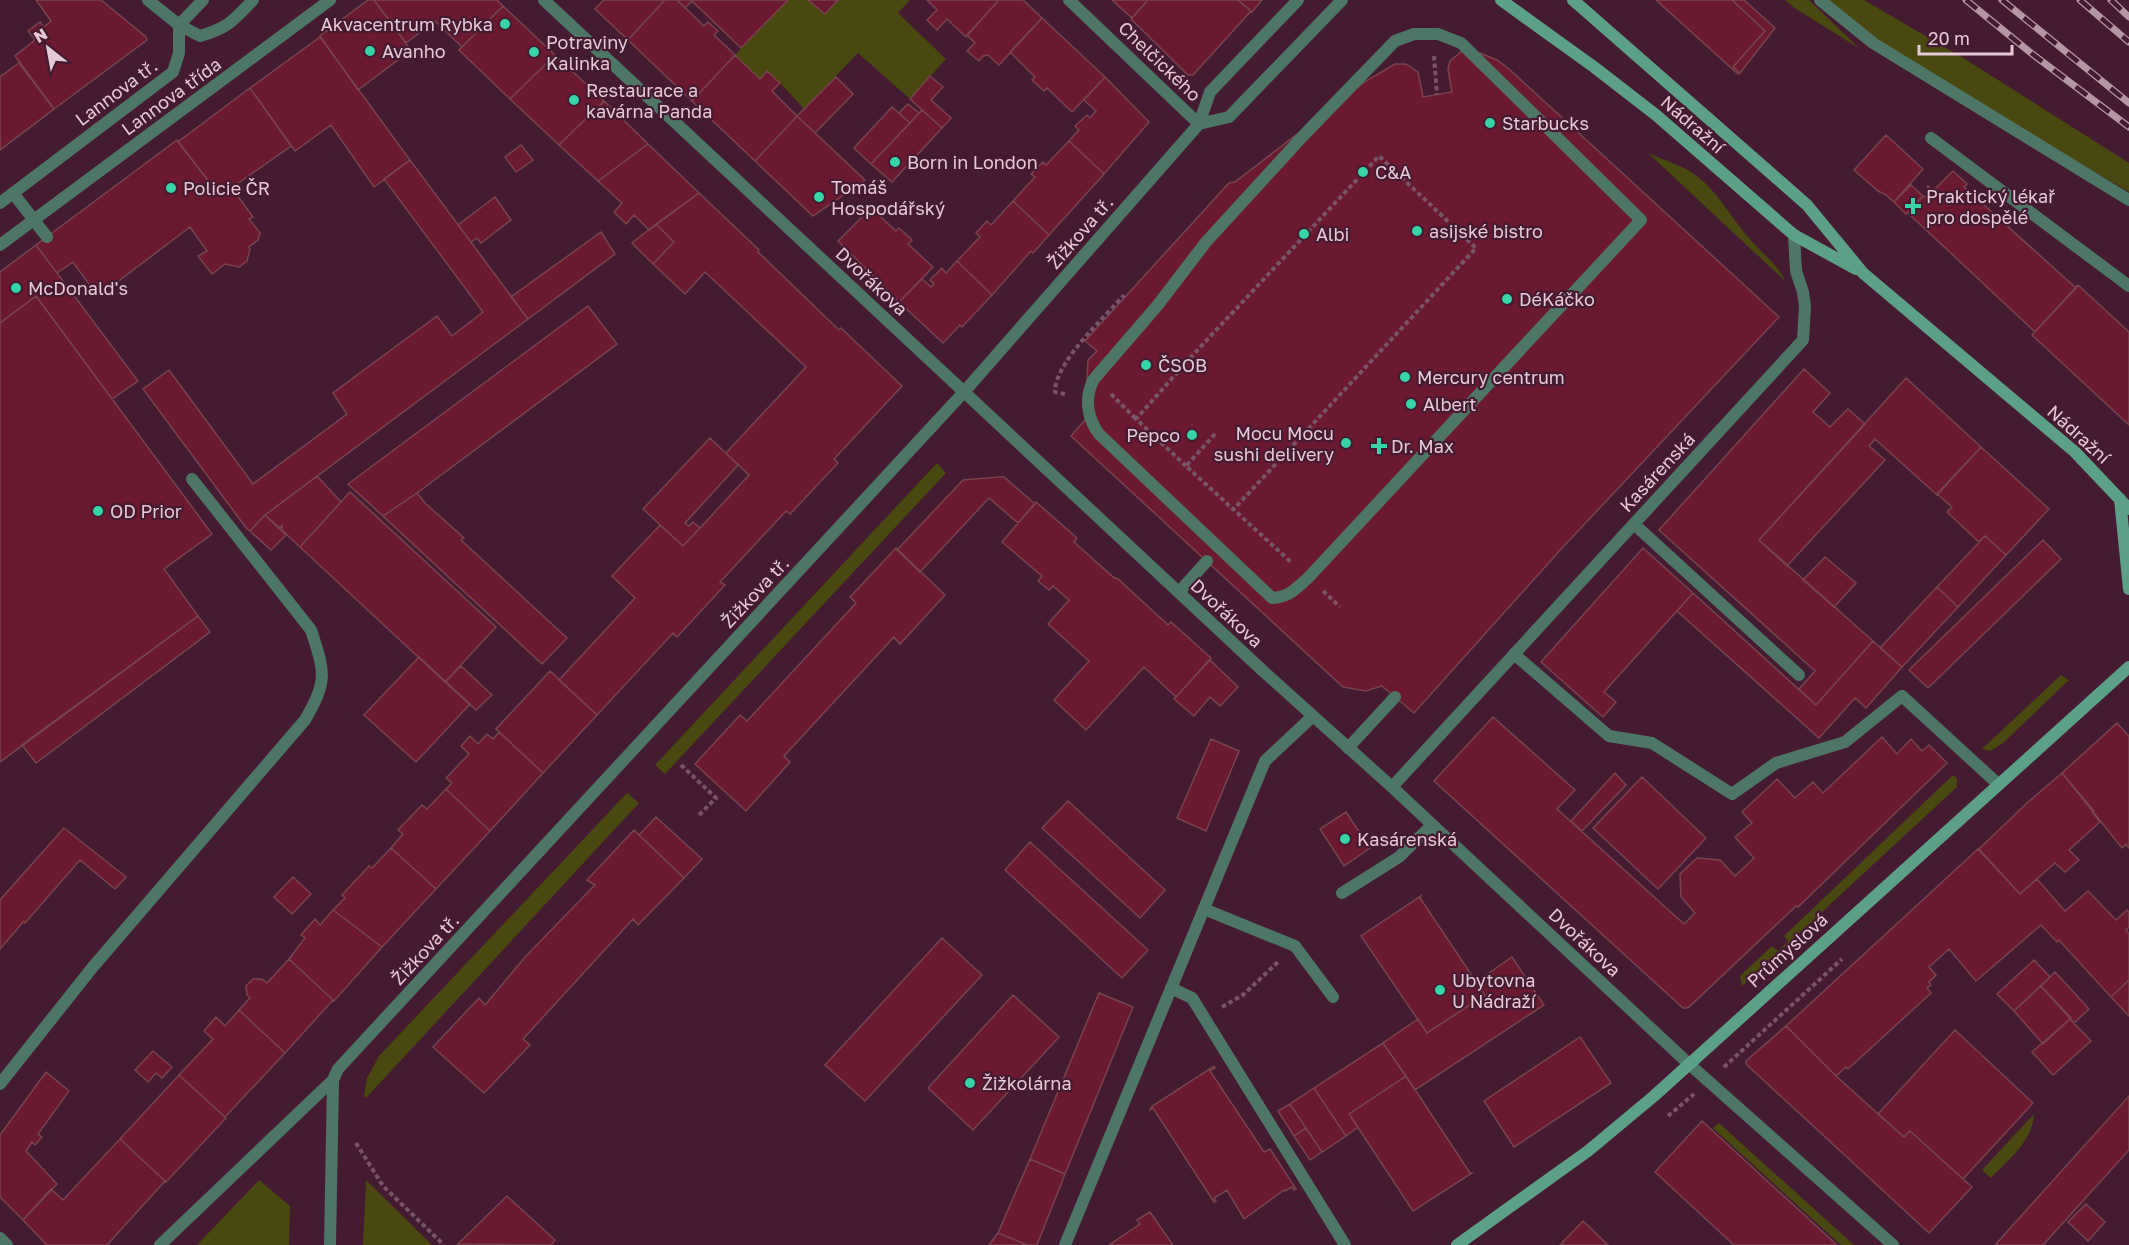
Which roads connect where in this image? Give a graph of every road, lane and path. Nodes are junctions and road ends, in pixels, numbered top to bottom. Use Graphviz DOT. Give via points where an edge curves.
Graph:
graph roads {
  1 [pos="148,0"];
  2 [pos="203,0"];
  3 [pos="253,0"];
  4 [pos="330,0"];
  5 [pos="544,0"];
  6 [pos="1069,0"];
  7 [pos="1298,0"];
  8 [pos="1342,0"];
  9 [pos="1501,0"];
  10 [pos="1574,0"];
  11 [pos="1820,0"];
  12 [pos="175,22"];
  13 [pos="1199,124"];
  14 [pos="1930,138"];
  15 [pos="14,193"];
  16 [pos="2129,200"];
  17 [pos="0,203"];
  18 [pos="33,220"];
  19 [pos="1641,220"];
  20 [pos="1794,235"];
  21 [pos="46,237"];
  22 [pos="0,245"];
  23 [pos="1863,273"];
  24 [pos="2129,286"];
  25 [pos="1124,295"];
  26 [pos="964,392"];
  27 [pos="1065,393"];
  28 [pos="1110,394"];
  29 [pos="1136,419"];
  30 [pos="1215,434"];
  31 [pos="1186,466"];
  32 [pos="192,479"];
  33 [pos="2120,498"];
  34 [pos="2129,509"];
  35 [pos="1233,510"];
  36 [pos="1634,524"];
  37 [pos="1210,564"];
  38 [pos="1293,564"];
  39 [pos="2129,589"];
  40 [pos="1322,591"];
  41 [pos="1182,595"];
  42 [pos="1340,607"];
  43 [pos="1514,654"];
  44 [pos="2129,667"];
  45 [pos="1799,675"];
  46 [pos="1395,697"];
  47 [pos="1313,716"];
  48 [pos="1348,748"];
  49 [pos="681,765"];
  50 [pos="1998,784"];
  51 [pos="1392,787"];
  52 [pos="698,816"];
  53 [pos="1432,825"];
  54 [pos="1342,893"];
  55 [pos="1204,909"];
  56 [pos="1295,946"];
  57 [pos="1171,988"];
  58 [pos="1333,997"];
  59 [pos="1204,1017"];
  60 [pos="1689,1064"];
  61 [pos="333,1080"];
  62 [pos="0,1084"];
  63 [pos="356,1143"];
  64 [pos="0,1238"];
  65 [pos="7,1245"];
  66 [pos="160,1245"];
  67 [pos="330,1245"];
  68 [pos="444,1245"];
  69 [pos="1065,1245"];
  70 [pos="1345,1245"];
  71 [pos="1457,1245"];
  72 [pos="1893,1245"];
  1 -- 12 [label="street"];
  2 -- 12 [label="street"];
  3 -- 12 [label="street" via="231,23 200,36"];
  4 -- 18 [label="street, Lannova třída"];
  5 -- 26 [label="street, Dvořákova"];
  6 -- 13 [label="street, Chelčického"];
  7 -- 13 [label="street, Žižkova tř." via="1210,92"];
  8 -- 13 [label="street" via="1229,117"];
  9 -- 20 [label="main road, Nádražní" via="1656,115"];
  10 -- 23 [label="main road, Nádražní" via="1807,205"];
  11 -- 16 [label="street" via="1874,44"];
  12 -- 15 [label="street, Lannova tř." via="179,53 173,72"];
  13 -- 26 [label="street, Žižkova tř."];
  14 -- 24 [label="street"];
  15 -- 17 [label="street, Lannova tř."];
  15 -- 18 [label="street"];
  18 -- 21 [label="street"];
  18 -- 22 [label="street, Lannova třída"];
  19 -- 19 [label="street" via="1341,543 1284,597 1272,598 1099,434 1091,421 1088,396 1094,379 1206,242 1395,41 1414,34 1438,34 1461,43"];
  20 -- 23 [label="main road, Nádražní"];
  20 -- 36 [label="street, Kasárenská" via="1796,271 1805,306 1803,340"];
  23 -- 33 [label="main road, Nádražní" via="2075,452"];
  25 -- 27 [label="path" via="1069,356 1058,374 1055,392"];
  26 -- 41 [label="street, Dvořákova"];
  26 -- 61 [label="street, Žižkova tř." via="346,1060"];
  28 -- 29 [label="path"];
  29 -- 31 [label="path"];
  29 -- 35 [label="path" via="1378,156 1476,248"];
  30 -- 31 [label="path"];
  31 -- 35 [label="path"];
  32 -- 62 [label="street" via="311,630 323,676 319,696 305,720 92,968"];
  33 -- 34 [label="main road, Nádražní"];
  33 -- 39 [label="main road"];
  35 -- 38 [label="path"];
  36 -- 43 [label="street, Kasárenská"];
  36 -- 45 [label="street"];
  37 -- 41 [label="street"];
  40 -- 42 [label="path"];
  41 -- 47 [label="street, Dvořákova"];
  43 -- 50 [label="street" via="1609,736 1652,743 1732,794 1776,763 1845,742 1902,696"];
  43 -- 51 [label="street, Kasárenská"];
  44 -- 50 [label="main road, Průmyslová"];
  46 -- 48 [label="street"];
  47 -- 48 [label="street, Dvořákova"];
  47 -- 55 [label="street" via="1266,761"];
  48 -- 51 [label="street, Dvořákova"];
  49 -- 52 [label="path" via="716,798"];
  50 -- 60 [label="main road, Průmyslová"];
  51 -- 53 [label="street, Dvořákova"];
  53 -- 54 [label="street" via="1399,857"];
  53 -- 60 [label="street, Dvořákova"];
  55 -- 56 [label="street"];
  55 -- 57 [label="street"];
  56 -- 58 [label="street"];
  56 -- 59 [label="path" via="1243,995"];
  57 -- 59 [label="street" via="1192,998"];
  57 -- 69 [label="street"];
  59 -- 70 [label="street"];
  60 -- 71 [label="main road, Průmyslová" via="1588,1151"];
  60 -- 72 [label="street, Dvořákova"];
  61 -- 66 [label="street, Žižkova tř."];
  61 -- 67 [label="street"];
  63 -- 68 [label="path" via="383,1186"];
  64 -- 65 [label="street"];
}
